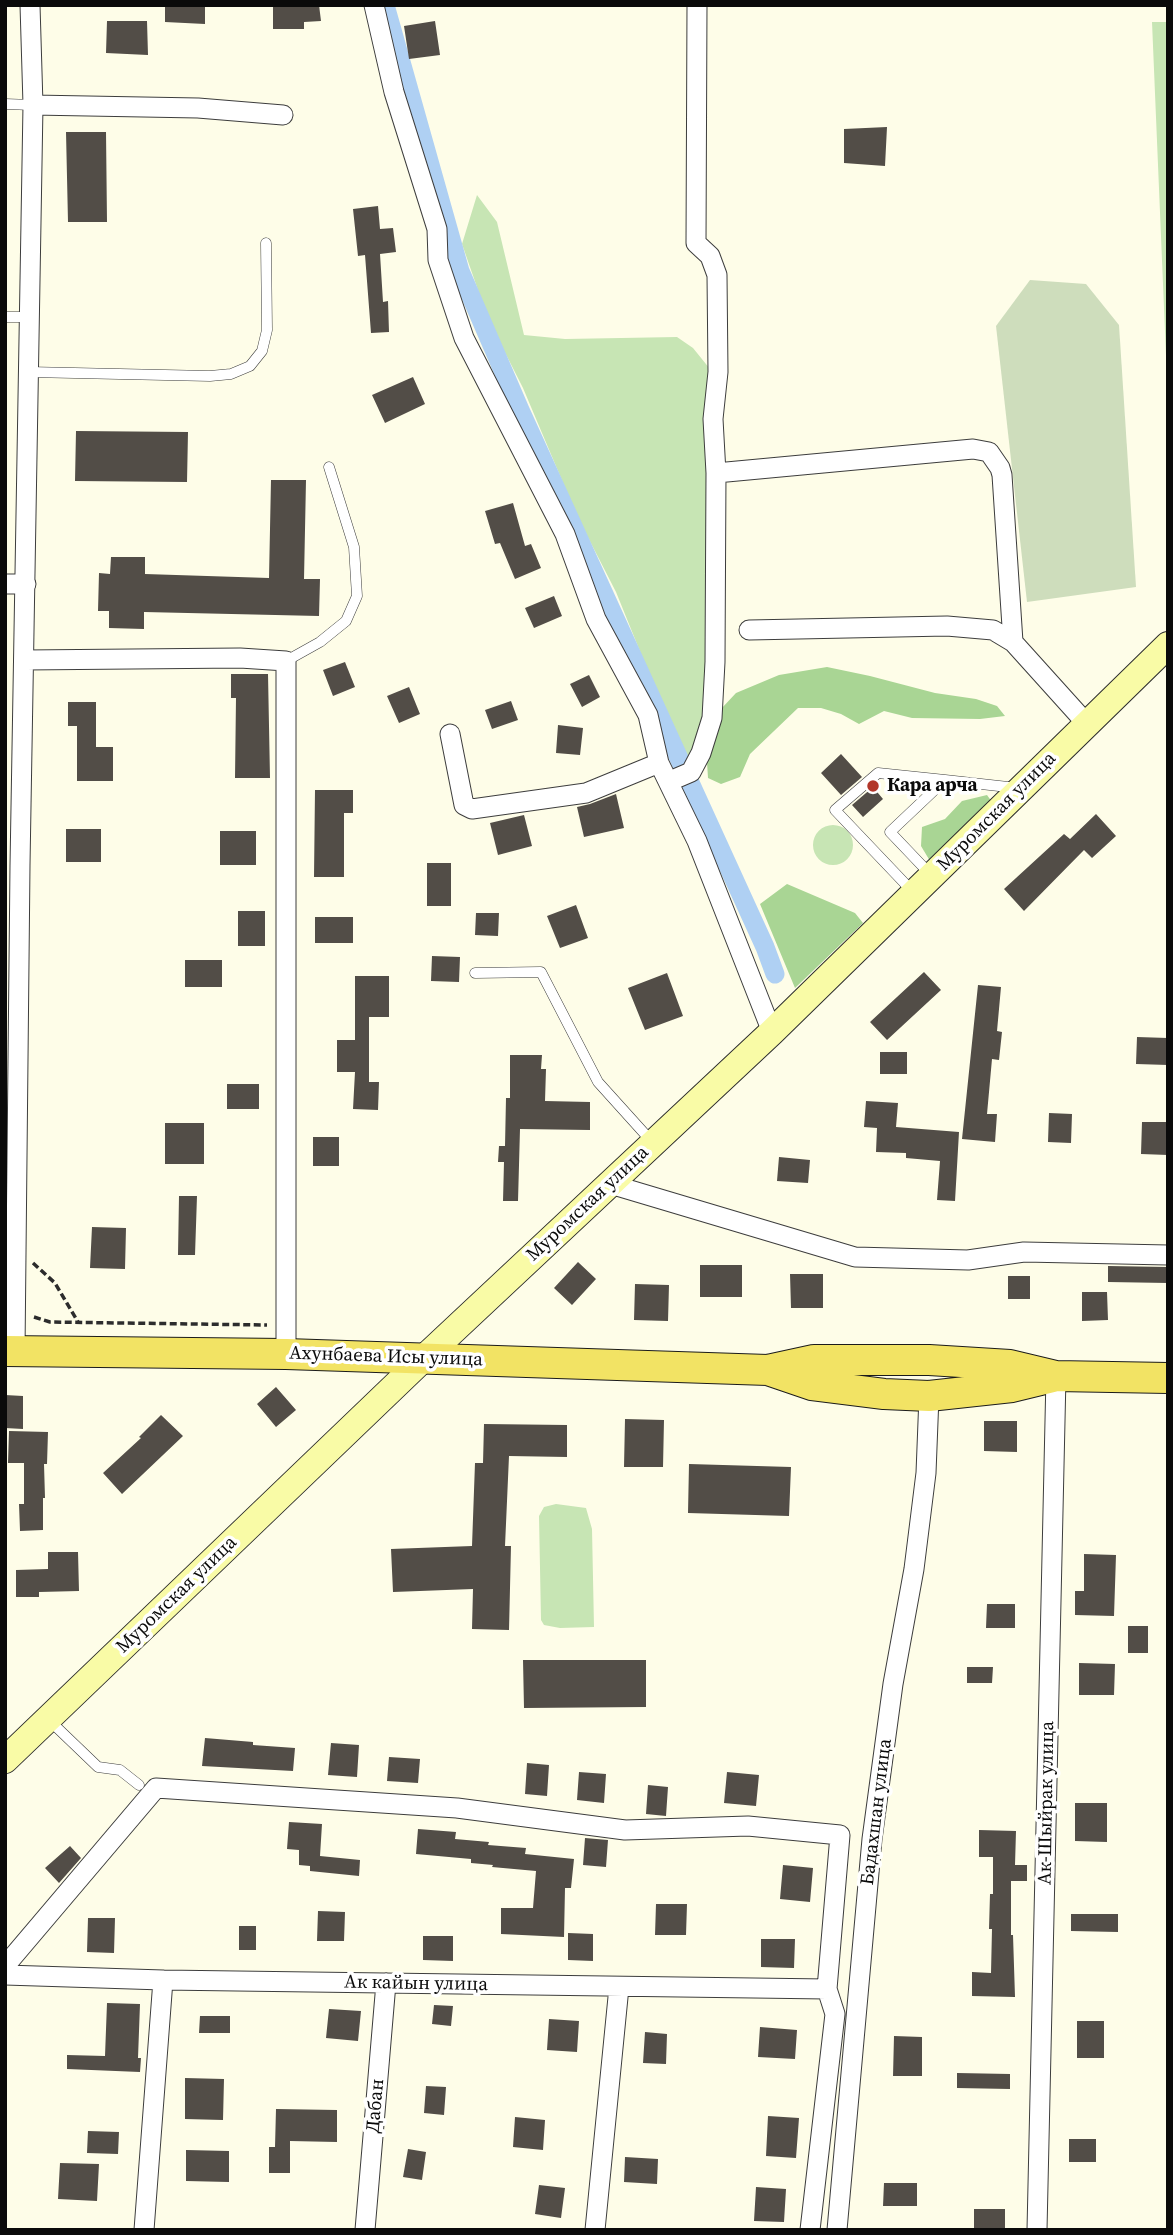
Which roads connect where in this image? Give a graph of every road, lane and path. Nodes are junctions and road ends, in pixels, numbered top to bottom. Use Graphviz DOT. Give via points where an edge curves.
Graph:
graph roads {
  1 [pos="30,5"];
  2 [pos="374,5"];
  3 [pos="697,5"];
  4 [pos="5,104"];
  5 [pos="33,104"];
  6 [pos="283,115"];
  7 [pos="266,243"];
  8 [pos="5,317"];
  9 [pos="30,317"];
  10 [pos="29,372"];
  11 [pos="329,467"];
  12 [pos="716,473"];
  13 [pos="5,584"];
  14 [pos="26,584"];
  15 [pos="749,630"];
  16 [pos="1013,642"];
  17 [pos="1168,645"];
  18 [pos="25,660"];
  19 [pos="286,661"];
  20 [pos="1086,723"];
  21 [pos="450,734"];
  22 [pos="659,763"];
  23 [pos="681,777"];
  24 [pos="945,780"];
  25 [pos="1021,789"];
  26 [pos="924,885"];
  27 [pos="475,973"];
  28 [pos="772,1032"];
  29 [pos="653,1143"];
  30 [pos="610,1184"];
  31 [pos="16,1246"];
  32 [pos="1168,1255"];
  33 [pos="25,1315"];
  34 [pos="78,1322"];
  35 [pos="273,1325"];
  36 [pos="10,1351"];
  37 [pos="286,1354"];
  38 [pos="424,1358"];
  39 [pos="768,1370"];
  40 [pos="1056,1376"];
  41 [pos="1168,1378"];
  42 [pos="929,1396"];
  43 [pos="48,1719"];
  44 [pos="5,1760"];
  45 [pos="147,1792"];
  46 [pos="5,1966"];
  47 [pos="5,1975"];
  48 [pos="163,1980"];
  49 [pos="386,1983"];
  50 [pos="619,1987"];
  51 [pos="828,1989"];
  52 [pos="144,2230"];
  53 [pos="365,2230"];
  54 [pos="595,2230"];
  55 [pos="810,2230"];
  56 [pos="837,2230"];
  57 [pos="1037,2230"];
  1 -- 5 [label="street"];
  2 -- 22 [label="street" via="394,92 437,229 438,260 464,338 565,534 596,620 648,715"];
  3 -- 12 [label="street" via="696,243 710,256 717,275"];
  4 -- 5 [label="lane"];
  5 -- 6 [label="street"];
  5 -- 9 [label="street"];
  7 -- 10 [label="lane" via="267,330 262,351 250,366 210,376"];
  8 -- 9 [label="lane"];
  9 -- 10 [label="street"];
  10 -- 14 [label="street"];
  11 -- 19 [label="lane" via="354,547 357,596 346,621"];
  12 -- 16 [label="street" via="973,449 989,453 1002,475"];
  12 -- 23 [label="street" via="712,718 701,753"];
  13 -- 14 [label="street"];
  14 -- 18 [label="street"];
  15 -- 16 [label="street" via="973,627 993,630"];
  16 -- 20 [label="street"];
  17 -- 20 [label="main road, Муромская улица"];
  18 -- 19 [label="street"];
  18 -- 31 [label="street"];
  19 -- 37 [label="street"];
  20 -- 25 [label="main road, Муромская улица"];
  21 -- 22 [label="street" via="464,805 472,809 586,793"];
  22 -- 23 [label="street"];
  23 -- 28 [label="street" via="697,841"];
  24 -- 25 [label="lane"];
  24 -- 26 [label="lane" via="890,832"];
  24 -- 26 [label="lane" via="878,773 835,810"];
  25 -- 26 [label="main road, Муромская улица"];
  26 -- 28 [label="main road, Муромская улица"];
  27 -- 29 [label="lane" via="541,972 598,1082"];
  28 -- 29 [label="main road, Муромская улица"];
  29 -- 30 [label="main road, Муромская улица"];
  30 -- 32 [label="street" via="855,1257 968,1260 1024,1252"];
  30 -- 38 [label="main road, Муромская улица"];
  31 -- 34 [label="path" via="55,1283"];
  31 -- 36 [label="street"];
  33 -- 34 [label="path" via="50,1322"];
  34 -- 35 [label="path"];
  36 -- 37 [label="main road, Ахунбаева Исы улица"];
  37 -- 38 [label="main road, Ахунбаева Исы улица"];
  38 -- 39 [label="main road, Ахунбаева Исы улица"];
  38 -- 43 [label="main road, Муромская улица"];
  39 -- 40 [label="main road, Ахунбаева Исы улица" via="814,1360 929,1360 1010,1364"];
  39 -- 42 [label="main road, Ахунбаева Исы улица" via="812,1385"];
  40 -- 41 [label="main road, Ахунбаева Исы улица"];
  40 -- 42 [label="main road, Ахунбаева Исы улица" via="1012,1387"];
  40 -- 57 [label="street, Ак-Шыйрак улица"];
  42 -- 56 [label="street, Бадахшан улица" via="926,1473 914,1569 872,1839"];
  43 -- 44 [label="main road, Муромская улица"];
  43 -- 45 [label="lane" via="98,1767 120,1770"];
  45 -- 46 [label="street"];
  45 -- 51 [label="street" via="457,1808 625,1830 748,1826 840,1835"];
  47 -- 48 [label="street, Ак кайын улица"];
  48 -- 49 [label="street, Ак кайын улица"];
  48 -- 52 [label="street"];
  49 -- 50 [label="street, Ак кайын улица"];
  49 -- 53 [label="street, Дабан"];
  50 -- 51 [label="street, Ак кайын улица"];
  50 -- 54 [label="street"];
  51 -- 55 [label="street" via="835,2014"];
}
